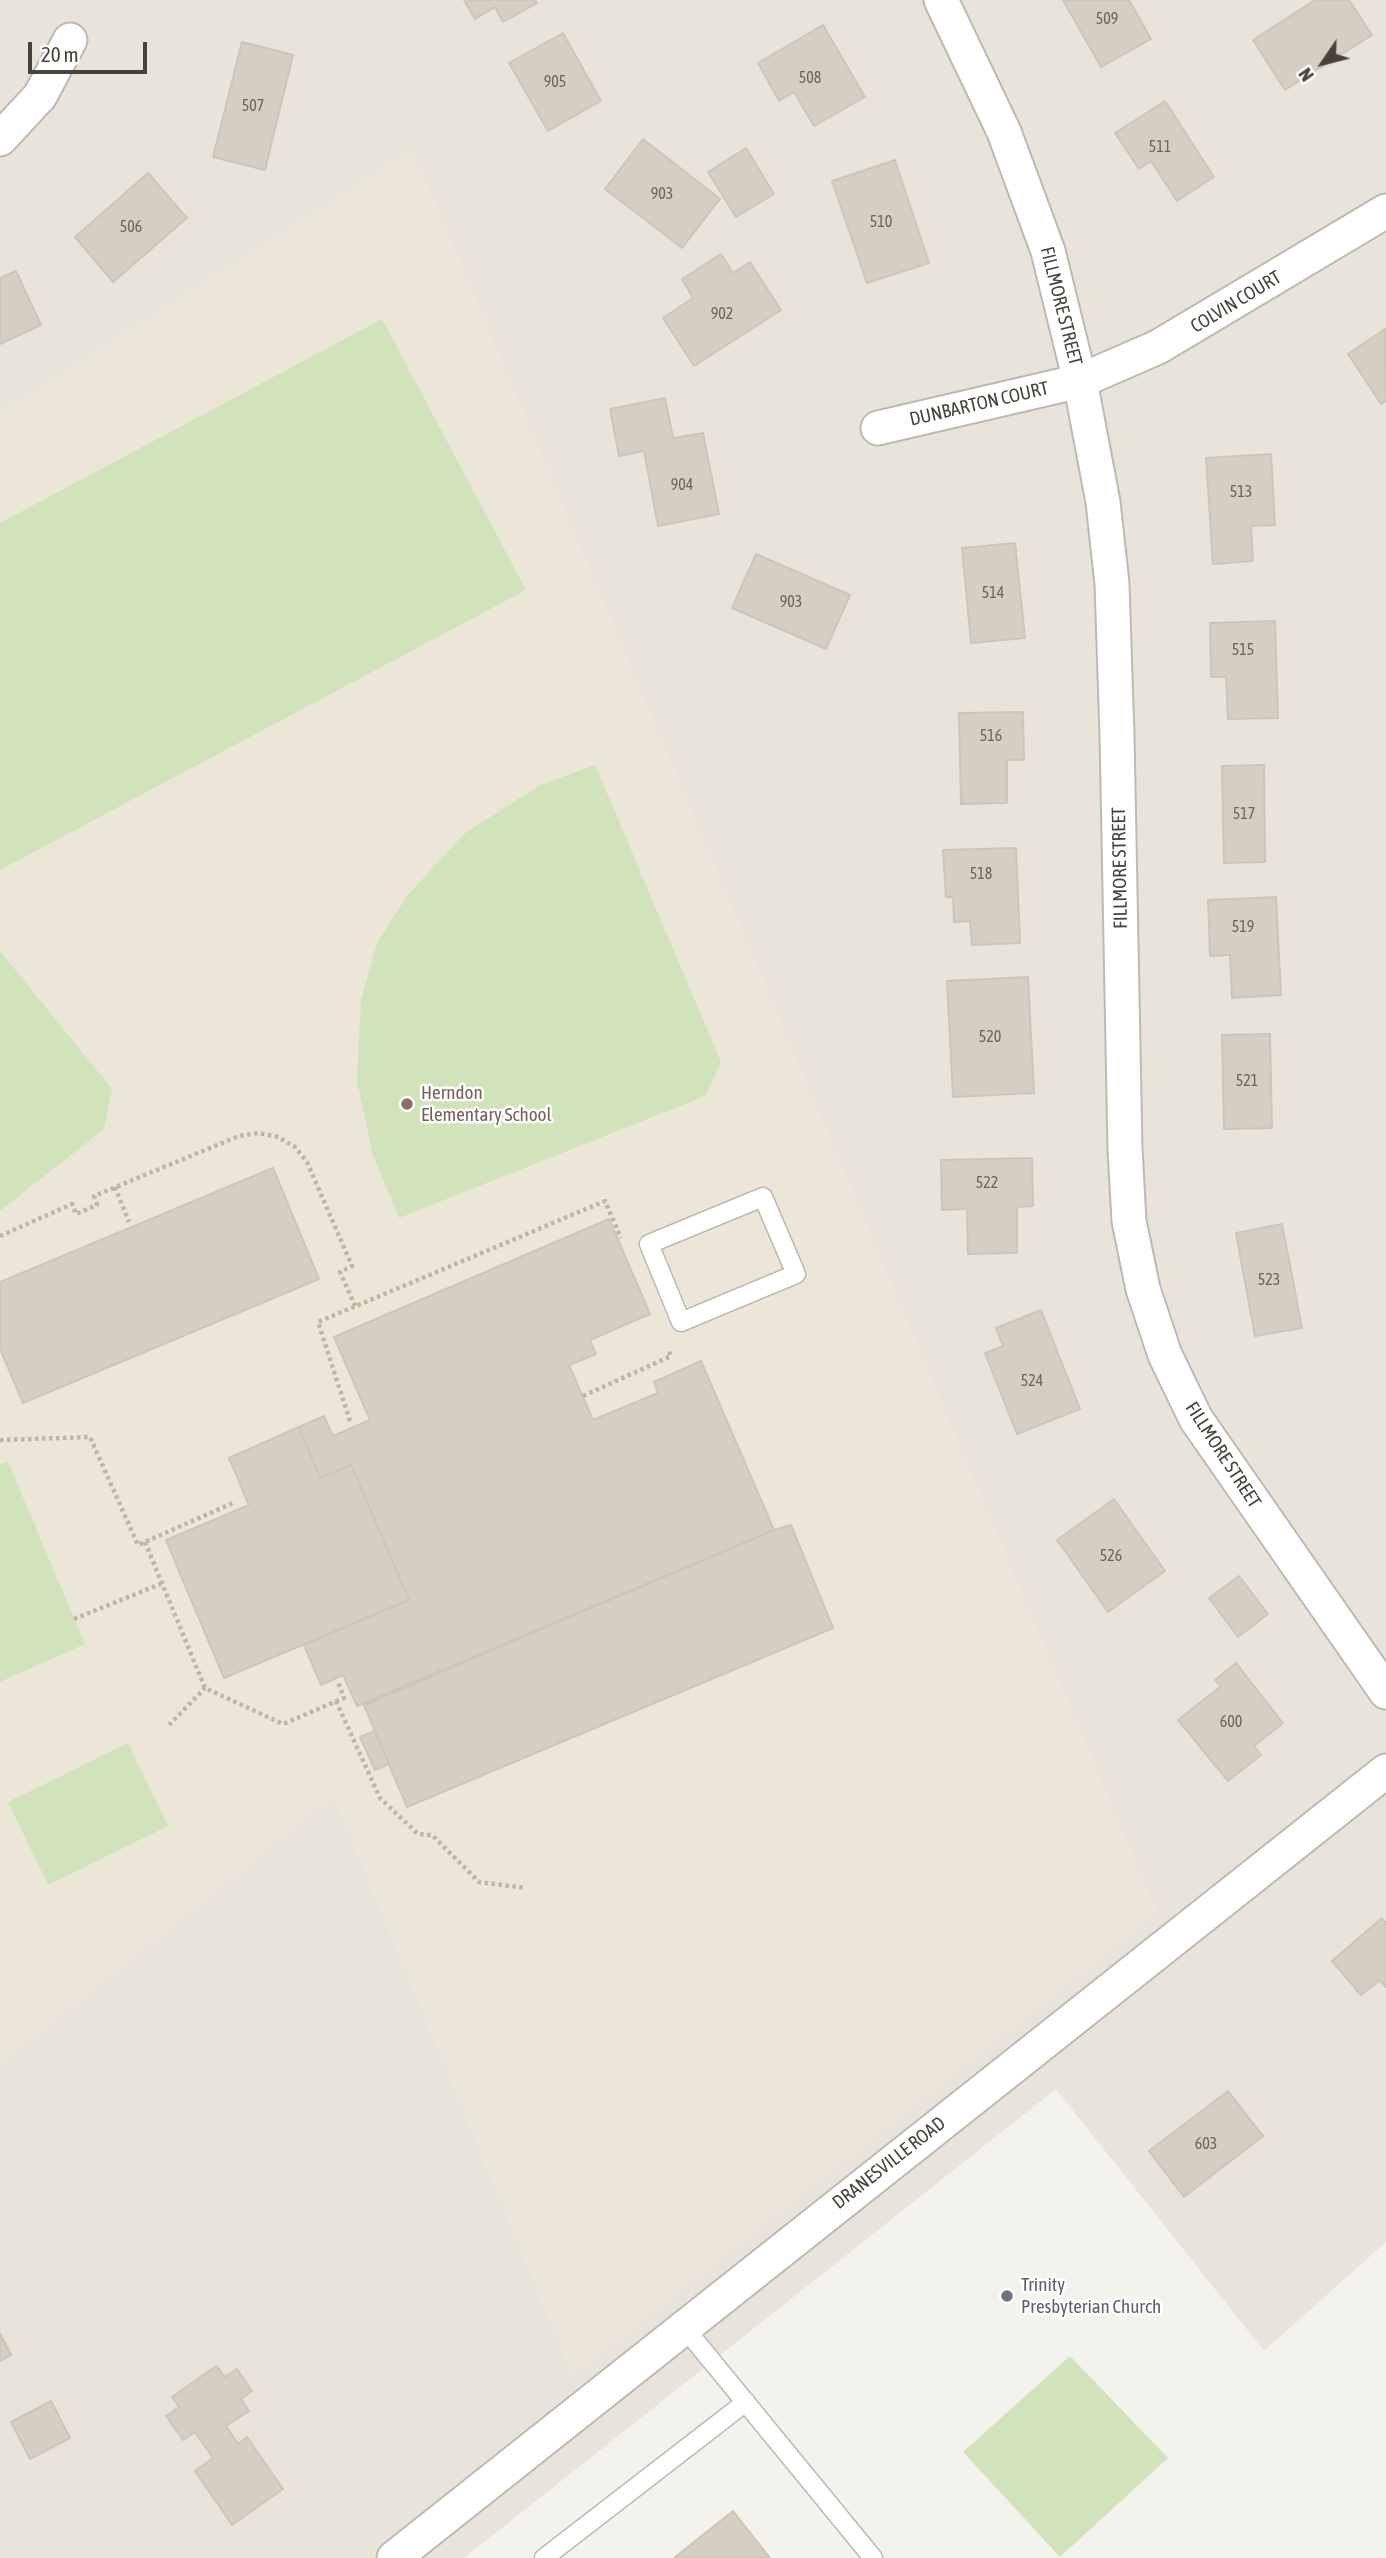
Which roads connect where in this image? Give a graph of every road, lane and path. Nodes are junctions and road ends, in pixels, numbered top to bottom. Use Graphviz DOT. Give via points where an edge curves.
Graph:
graph roads {
  1 [pos="941,0"];
  2 [pos="70,40"];
  3 [pos="0,139"];
  4 [pos="1386,211"];
  5 [pos="1080,381"];
  6 [pos="878,428"];
  7 [pos="115,1187"];
  8 [pos="129,1222"];
  9 [pos="0,1236"];
  10 [pos="625,1249"];
  11 [pos="785,1279"];
  12 [pos="355,1306"];
  13 [pos="666,1344"];
  14 [pos="583,1396"];
  15 [pos="350,1421"];
  16 [pos="0,1440"];
  17 [pos="233,1503"];
  18 [pos="145,1542"];
  19 [pos="163,1583"];
  20 [pos="74,1619"];
  21 [pos="338,1682"];
  22 [pos="205,1688"];
  23 [pos="1386,1692"];
  24 [pos="337,1700"];
  25 [pos="169,1725"];
  26 [pos="1386,1771"];
  27 [pos="526,1888"];
  28 [pos="683,2326"];
  29 [pos="746,2402"];
  30 [pos="394,2558"];
  31 [pos="544,2558"];
  32 [pos="873,2558"];
  1 -- 5 [label="street, FILLMORE STREET" via="1004,132 1048,251"];
  2 -- 3 [label="street" via="40,96"];
  4 -- 5 [label="street, COLVIN COURT" via="1199,326"];
  5 -- 6 [label="street, DUNBARTON COURT"];
  5 -- 23 [label="street, FILLMORE STREET" via="1103,502 1112,584 1125,1149 1129,1222 1143,1289 1165,1355 1196,1419"];
  7 -- 8 [label="path"];
  7 -- 9 [label="path" via="94,1196 97,1205 76,1214 72,1204"];
  7 -- 12 [label="path" via="239,1136 258,1133 278,1138 295,1147 307,1162 352,1266 340,1272"];
  10 -- 12 [label="path" via="605,1201"];
  11 -- 11 [label="lane" via="796,1274 764,1197 649,1244 681,1322"];
  12 -- 15 [label="path" via="318,1322"];
  13 -- 14 [label="path" via="671,1356"];
  16 -- 18 [label="path" via="90,1437 138,1545"];
  17 -- 18 [label="path"];
  18 -- 19 [label="path"];
  19 -- 20 [label="path"];
  19 -- 22 [label="path"];
  21 -- 24 [label="path" via="344,1698"];
  22 -- 24 [label="path" via="283,1724"];
  22 -- 25 [label="path"];
  24 -- 27 [label="path" via="380,1798 418,1833 432,1835 480,1882"];
  26 -- 28 [label="street, DRANESVILLE ROAD"];
  28 -- 29 [label="lane"];
  28 -- 30 [label="street, DRANESVILLE ROAD"];
  29 -- 31 [label="lane"];
  29 -- 32 [label="lane"];
}
